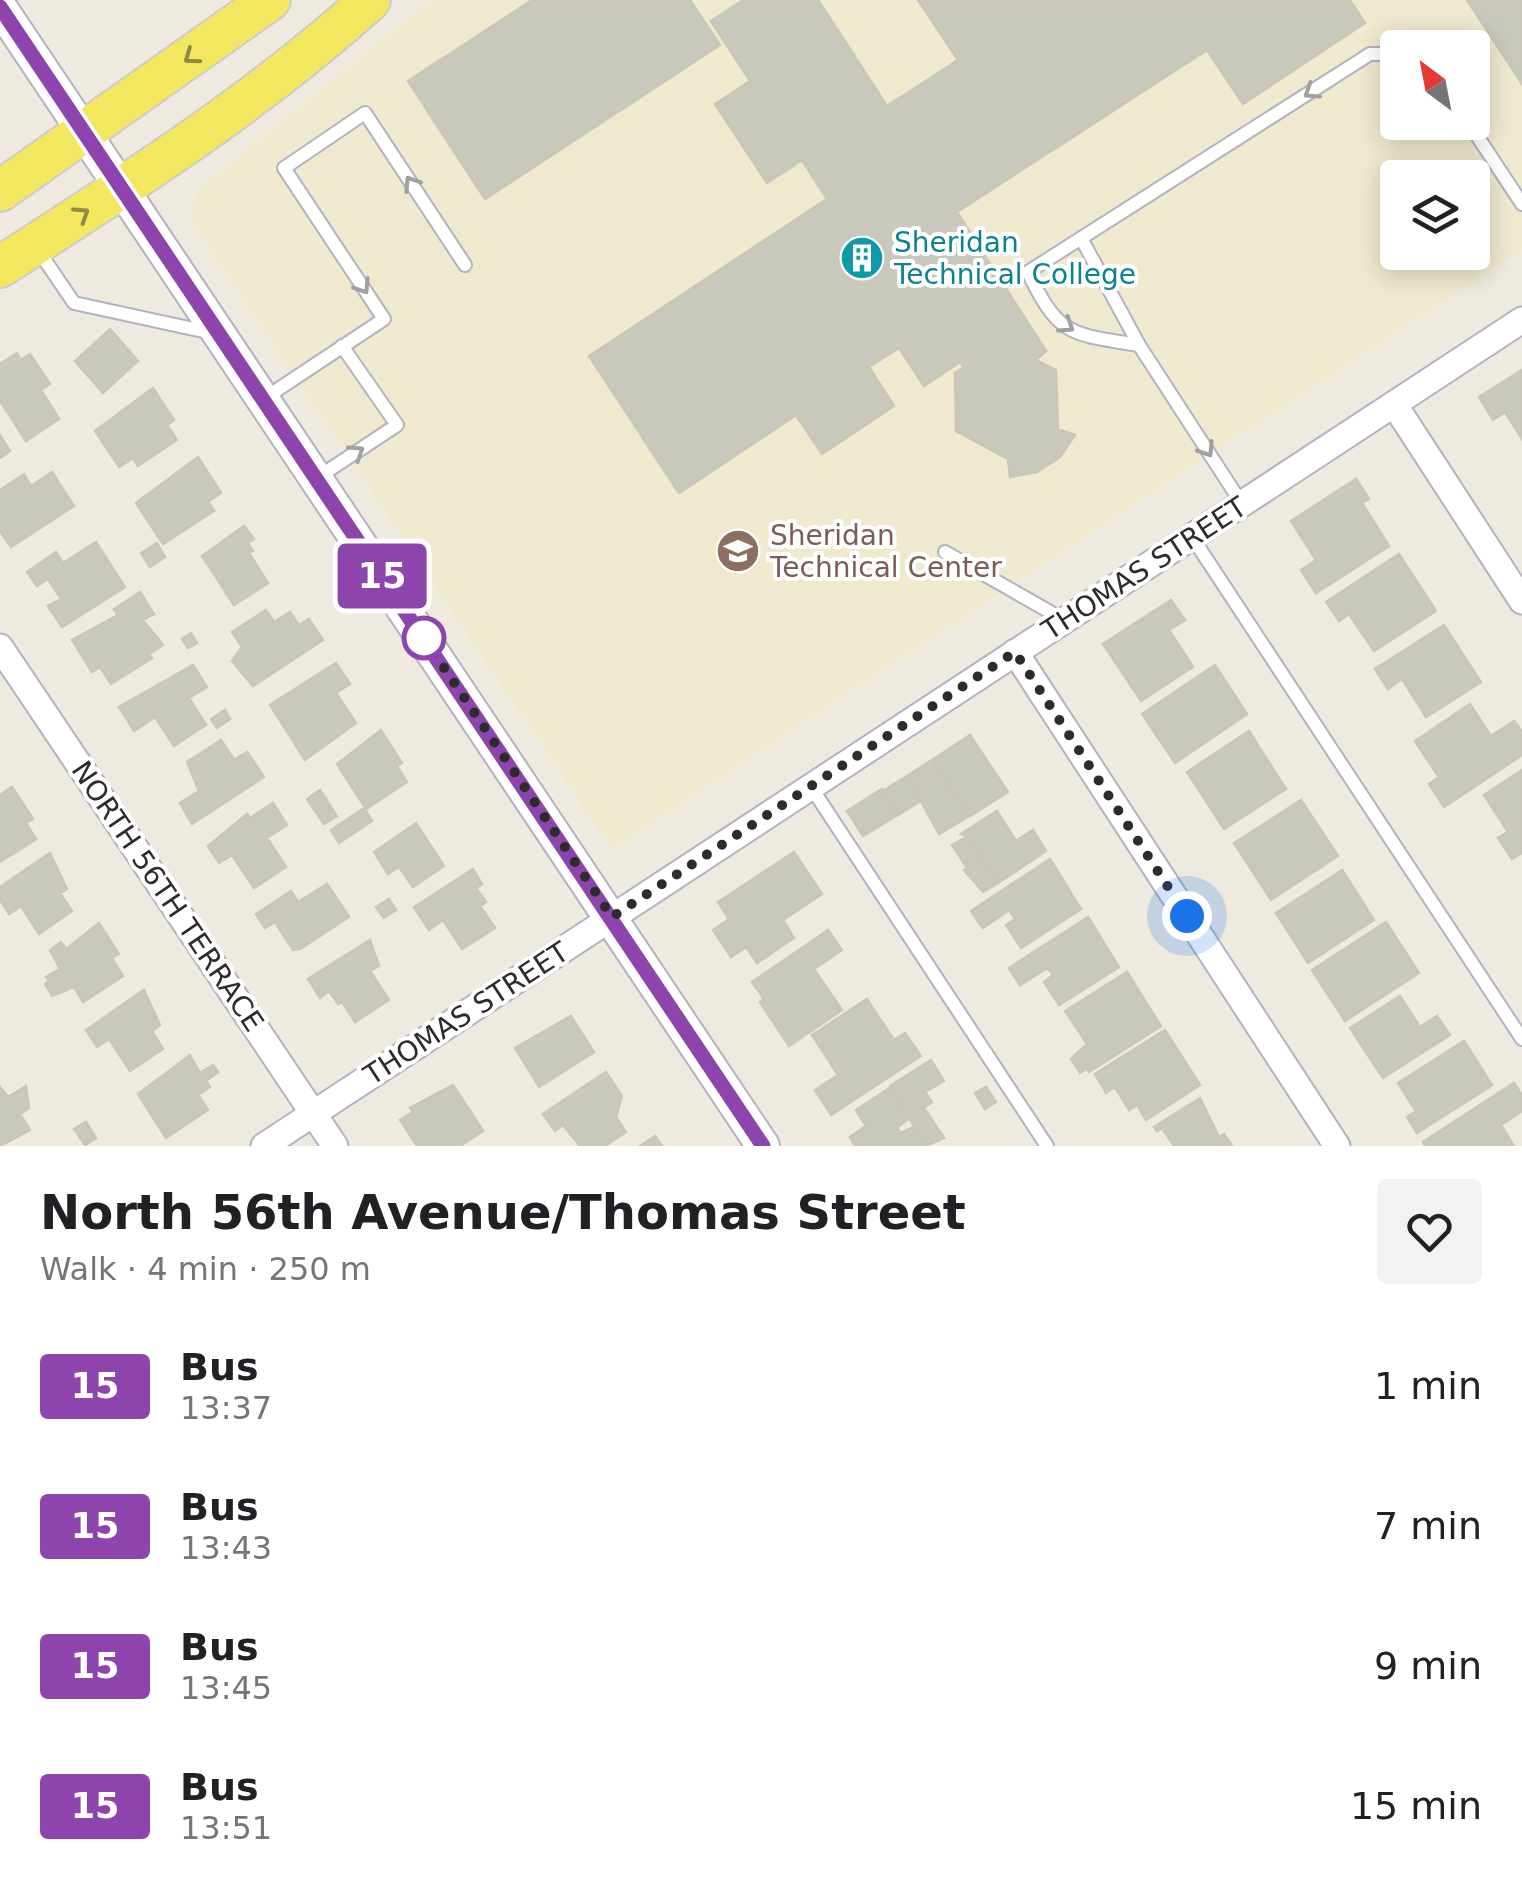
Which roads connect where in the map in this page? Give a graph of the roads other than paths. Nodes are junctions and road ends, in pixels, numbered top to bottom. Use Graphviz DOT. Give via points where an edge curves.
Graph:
graph roads {
  1 [pos="270,0"];
  2 [pos="370,0"];
  3 [pos="0,7"];
  4 [pos="1380,54"];
  5 [pos="85,135"];
  6 [pos="1480,140"];
  7 [pos="121,188"];
  8 [pos="0,190"];
  9 [pos="1522,204"];
  10 [pos="1081,238"];
  11 [pos="35,245"];
  12 [pos="464,264"];
  13 [pos="0,268"];
  14 [pos="1522,320"];
  15 [pos="220,334"];
  16 [pos="1139,344"];
  17 [pos="342,346"];
  18 [pos="263,399"];
  19 [pos="1394,404"];
  20 [pos="316,478"];
  21 [pos="1242,504"];
  22 [pos="1192,537"];
  23 [pos="945,552"];
  24 [pos="1522,601"];
  25 [pos="1064,620"];
  26 [pos="0,646"];
  27 [pos="1015,652"];
  28 [pos="810,787"];
  29 [pos="612,917"];
  30 [pos="1522,1039"];
  31 [pos="314,1113"];
  32 [pos="264,1146"];
  33 [pos="336,1146"];
  34 [pos="763,1146"];
  35 [pos="1047,1146"];
  36 [pos="1337,1146"];
  1 -- 5 [label="main road, one-way"];
  2 -- 7 [label="main road" via="325,41"];
  3 -- 5 [label="street"];
  4 -- 10 [label="lane, one-way" via="1370,54"];
  5 -- 7 [label="street"];
  5 -- 8 [label="main road"];
  6 -- 9 [label="lane"];
  11 -- 7 [label="main road, one-way"];
  7 -- 15 [label="street"];
  10 -- 16 [label="lane"];
  10 -- 16 [label="lane, one-way" via="1028,272 1047,313 1075,335"];
  11 -- 13 [label="main road"];
  11 -- 15 [label="lane" via="74,302"];
  12 -- 17 [label="lane, one-way" via="365,113 284,168 384,319"];
  14 -- 19 [label="street, THOMAS STREET"];
  15 -- 18 [label="street"];
  16 -- 21 [label="lane, one-way"];
  17 -- 18 [label="lane"];
  20 -- 17 [label="lane, one-way" via="397,425"];
  18 -- 20 [label="street"];
  19 -- 21 [label="street, THOMAS STREET"];
  19 -- 24 [label="street"];
  20 -- 29 [label="street"];
  21 -- 22 [label="street, THOMAS STREET"];
  22 -- 25 [label="street, THOMAS STREET"];
  22 -- 30 [label="lane"];
  23 -- 25 [label="lane"];
  25 -- 27 [label="street, THOMAS STREET"];
  26 -- 31 [label="street, NORTH 56TH TERRACE"];
  27 -- 28 [label="street, THOMAS STREET"];
  27 -- 36 [label="street"];
  28 -- 29 [label="street, THOMAS STREET"];
  28 -- 35 [label="lane"];
  29 -- 31 [label="street, THOMAS STREET"];
  29 -- 34 [label="street"];
  31 -- 32 [label="street, THOMAS STREET"];
  31 -- 33 [label="street, NORTH 56TH TERRACE"];
}
